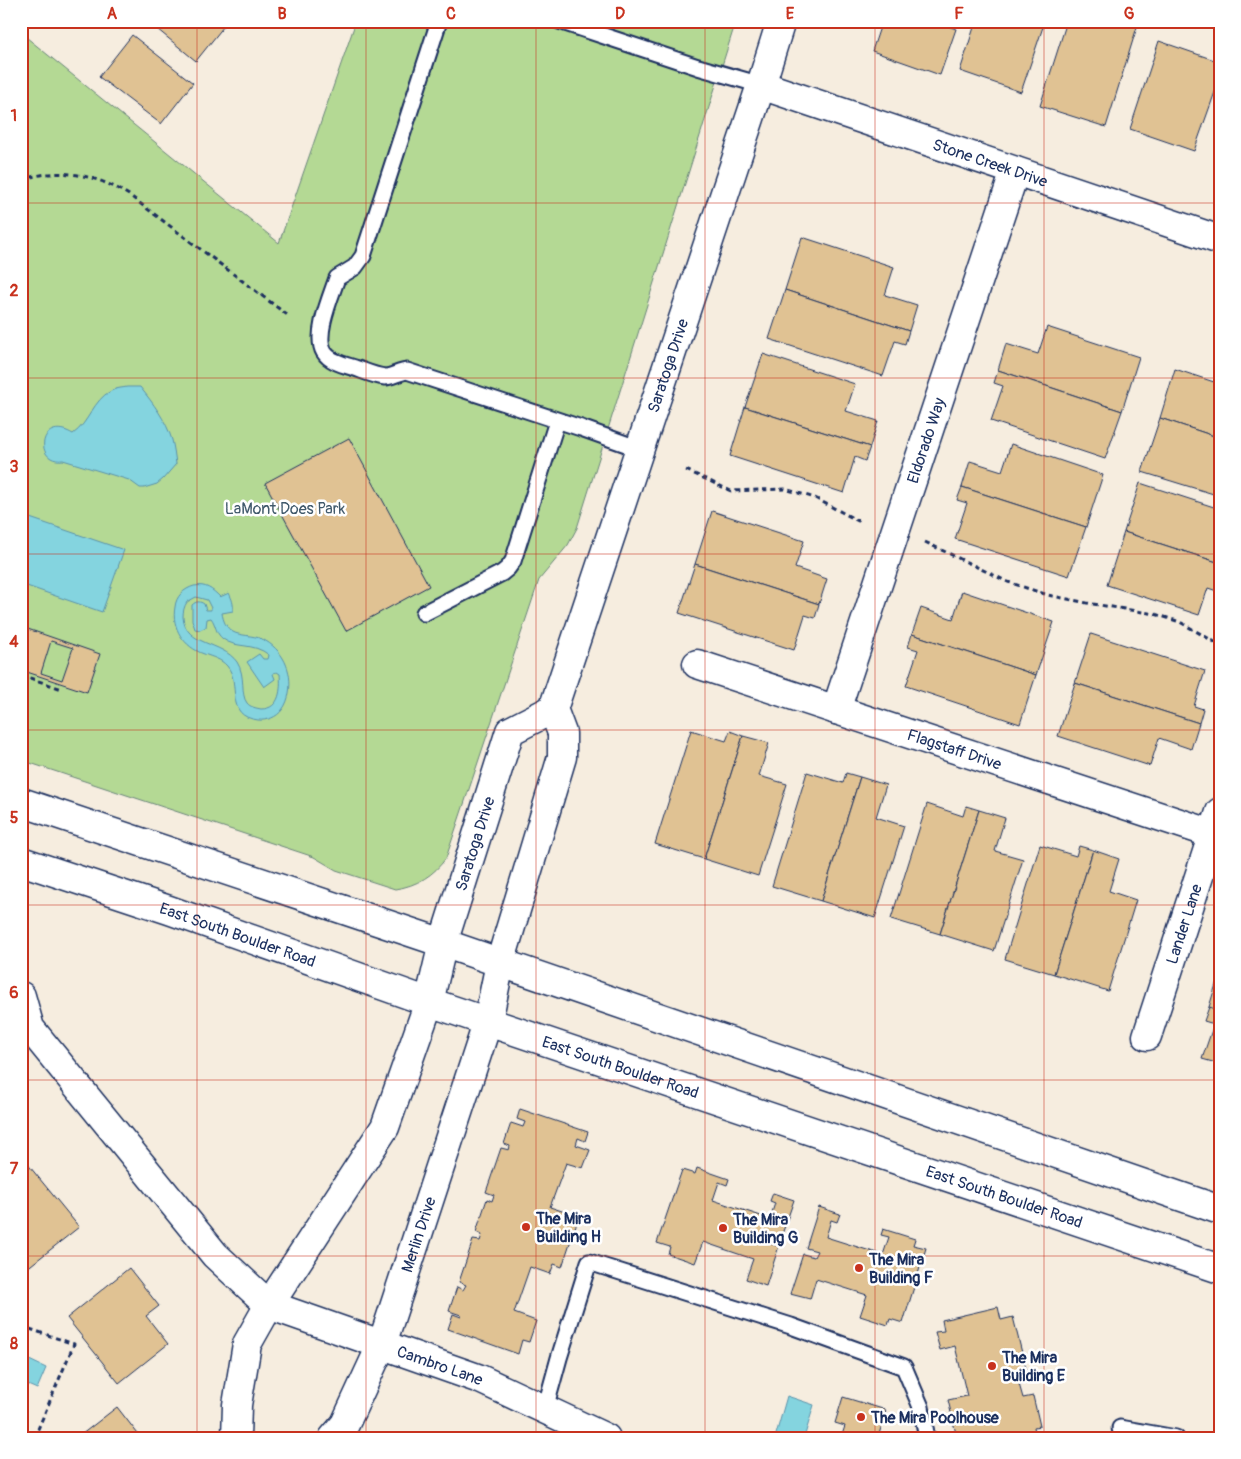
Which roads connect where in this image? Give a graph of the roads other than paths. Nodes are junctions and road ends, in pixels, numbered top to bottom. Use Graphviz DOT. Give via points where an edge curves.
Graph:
graph roads {
  1 [pos="439,21"];
  2 [pos="559,21"];
  3 [pos="781,21"];
  4 [pos="761,85"];
  5 [pos="1015,171"];
  6 [pos="1220,240"];
  7 [pos="557,421"];
  8 [pos="640,449"];
  9 [pos="424,613"];
  10 [pos="697,664"];
  11 [pos="553,709"];
  12 [pos="836,710"];
  13 [pos="21,802"];
  14 [pos="1216,823"];
  15 [pos="21,861"];
  16 [pos="443,943"];
  17 [pos="500,963"];
  18 [pos="21,996"];
  19 [pos="429,1002"];
  20 [pos="488,1022"];
  21 [pos="1147,1036"];
  22 [pos="1220,1210"];
  23 [pos="1220,1269"];
  24 [pos="269,1305"];
  25 [pos="382,1344"];
  26 [pos="545,1409"];
  27 [pos="236,1438"];
  28 [pos="333,1438"];
  29 [pos="606,1438"];
  30 [pos="927,1438"];
  31 [pos="1122,1438"];
  32 [pos="1176,1438"];
  1 -- 7 [label="lane" via="363,256 355,267 337,278 321,343 331,359 344,364 386,377 407,372"];
  2 -- 4 [label="lane"];
  3 -- 4 [label="street, Saratoga Drive"];
  4 -- 5 [label="street, Stone Creek Drive"];
  4 -- 8 [label="street, Saratoga Drive"];
  5 -- 6 [label="street, Stone Creek Drive"];
  5 -- 12 [label="street, Eldorado Way"];
  7 -- 8 [label="lane"];
  7 -- 9 [label="lane" via="508,568"];
  8 -- 11 [label="street, Saratoga Drive"];
  10 -- 12 [label="street, Flagstaff Drive"];
  11 -- 16 [label="street, Saratoga Drive" via="510,731"];
  11 -- 17 [label="street" via="562,733 562,758"];
  12 -- 14 [label="street, Flagstaff Drive"];
  13 -- 16 [label="street"];
  14 -- 21 [label="street, Lander Lane"];
  15 -- 19 [label="street, East South Boulder Road"];
  16 -- 17 [label="street"];
  16 -- 19 [label="street, Saratoga Drive"];
  17 -- 20 [label="street"];
  17 -- 22 [label="street"];
  18 -- 24 [label="street" via="30,1028 215,1255"];
  19 -- 20 [label="street, East South Boulder Road"];
  19 -- 24 [label="street" via="385,1127"];
  20 -- 23 [label="street, East South Boulder Road"];
  20 -- 25 [label="street, Merlin Drive"];
  24 -- 25 [label="street, Cambro Lane"];
  24 -- 27 [label="street" via="247,1344 237,1405"];
  25 -- 26 [label="street, Cambro Lane" via="480,1379"];
  25 -- 28 [label="street, Merlin Drive" via="345,1424"];
  26 -- 29 [label="street, Cambro Lane"];
  26 -- 30 [label="lane" via="588,1262 791,1326 904,1367 921,1407"];
  31 -- 32 [label="lane" via="1120,1428"];
}
